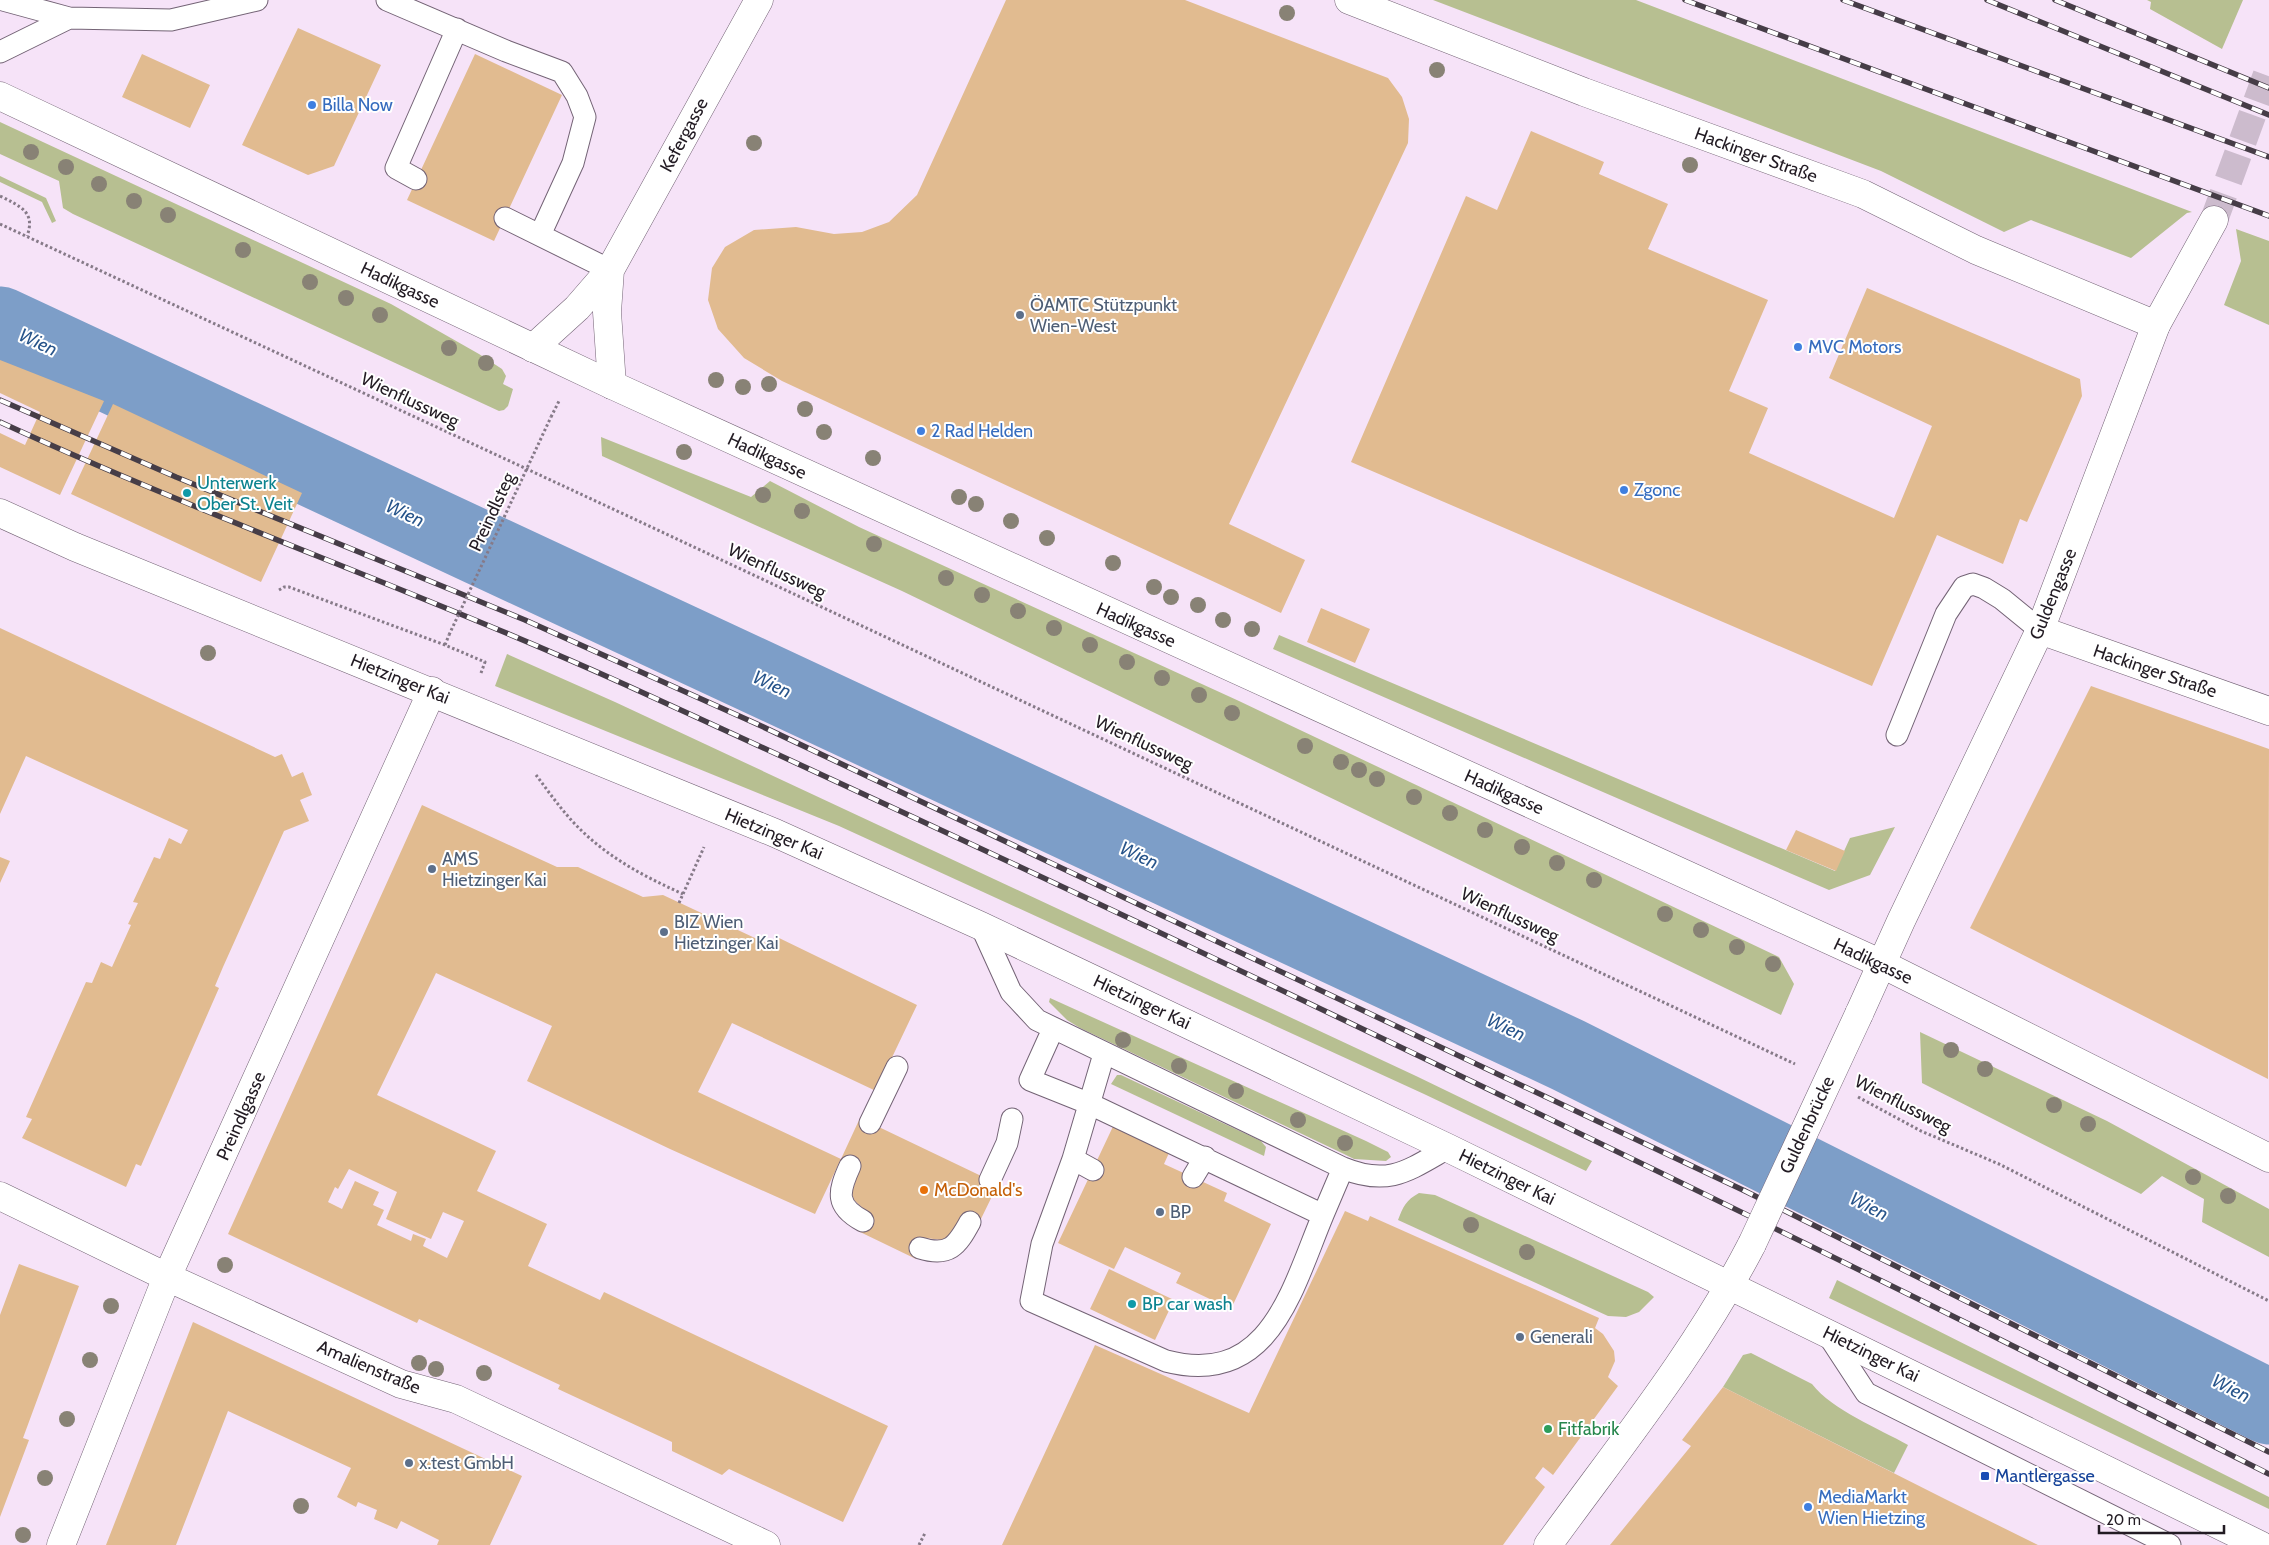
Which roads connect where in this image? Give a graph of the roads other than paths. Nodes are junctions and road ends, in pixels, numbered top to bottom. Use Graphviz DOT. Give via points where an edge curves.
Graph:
graph roads {
  1 [pos="3,0"];
  2 [pos="257,0"];
  3 [pos="387,0"];
  4 [pos="759,0"];
  5 [pos="1349,0"];
  6 [pos="69,18"];
  7 [pos="457,29"];
  8 [pos="0,52"];
  9 [pos="0,96"];
  10 [pos="416,179"];
  11 [pos="505,218"];
  12 [pos="2214,220"];
  13 [pos="540,235"];
  14 [pos="610,270"];
  15 [pos="2156,325"];
  16 [pos="533,348"];
  17 [pos="612,385"];
  18 [pos="0,513"];
  19 [pos="2040,630"];
  20 [pos="432,691"];
  21 [pos="2269,711"];
  22 [pos="1897,735"];
  23 [pos="981,926"];
  24 [pos="1882,964"];
  25 [pos="1053,1029"];
  26 [pos="1104,1054"];
  27 [pos="897,1066"];
  28 [pos="1090,1104"];
  29 [pos="1012,1119"];
  30 [pos="870,1123"];
  31 [pos="1448,1148"];
  32 [pos="1204,1157"];
  33 [pos="2269,1158"];
  34 [pos="1073,1160"];
  35 [pos="850,1166"];
  36 [pos="1343,1168"];
  37 [pos="1093,1170"];
  38 [pos="1193,1177"];
  39 [pos="990,1180"];
  40 [pos="0,1196"];
  41 [pos="1323,1215"];
  42 [pos="863,1221"];
  43 [pos="970,1222"];
  44 [pos="920,1248"];
  45 [pos="167,1277"];
  46 [pos="1730,1286"];
  47 [pos="1826,1331"];
  48 [pos="61,1545"];
  49 [pos="766,1545"];
  50 [pos="1548,1545"];
  51 [pos="2170,1545"];
  52 [pos="2260,1545"];
  1 -- 6 [label="lane"];
  2 -- 6 [label="lane" via="171,20"];
  3 -- 7 [label="lane"];
  4 -- 14 [label="main road, Kefergasse"];
  5 -- 15 [label="main road, Hackinger Straße" via="1584,92 1863,194 1976,250"];
  6 -- 8 [label="lane"];
  7 -- 10 [label="lane" via="396,168"];
  7 -- 13 [label="lane" via="562,72 577,96 585,117 572,163"];
  9 -- 16 [label="main road, Hadikgasse"];
  11 -- 13 [label="lane"];
  12 -- 15 [label="main road, Guldengasse"];
  13 -- 14 [label="lane"];
  14 -- 16 [label="main road, Kefergasse" via="577,308"];
  14 -- 17 [label="main road, Kefergasse" via="607,312"];
  15 -- 19 [label="main road, Guldengasse"];
  16 -- 17 [label="main road, Hadikgasse"];
  17 -- 24 [label="main road, Hadikgasse"];
  18 -- 20 [label="main road, Hietzinger Kai" via="75,548"];
  19 -- 21 [label="main road, Hackinger Straße"];
  19 -- 22 [label="lane" via="1984,588 1973,584 1964,587 1946,614"];
  19 -- 24 [label="main road, Guldengasse"];
  20 -- 23 [label="main road, Hietzinger Kai" via="775,833"];
  20 -- 45 [label="main road, Preindlgasse"];
  23 -- 25 [label="lane" via="1011,992 1026,1011"];
  23 -- 31 [label="main road, Hietzinger Kai"];
  24 -- 33 [label="main road, Hadikgasse"];
  24 -- 46 [label="main road, Guldenbrücke, bridge"];
  25 -- 26 [label="lane"];
  25 -- 28 [label="lane" via="1030,1080"];
  26 -- 28 [label="lane"];
  26 -- 36 [label="lane"];
  27 -- 30 [label="lane"];
  28 -- 32 [label="lane"];
  28 -- 34 [label="lane"];
  29 -- 39 [label="lane" via="1008,1143"];
  31 -- 36 [label="lane" via="1392,1176 1372,1177"];
  31 -- 46 [label="main road, Hietzinger Kai"];
  32 -- 38 [label="lane"];
  32 -- 41 [label="lane"];
  34 -- 37 [label="lane"];
  34 -- 41 [label="lane" via="1042,1244 1031,1301 1166,1361 1182,1365 1234,1359 1262,1340 1288,1298"];
  35 -- 42 [label="lane" via="842,1187 842,1205"];
  36 -- 41 [label="lane"];
  40 -- 45 [label="main road, Amalienstraße"];
  43 -- 44 [label="lane" via="950,1249 942,1252"];
  45 -- 48 [label="main road, Preindlgasse"];
  45 -- 49 [label="main road, Amalienstraße" via="402,1384 456,1399"];
  46 -- 47 [label="main road, Hietzinger Kai"];
  46 -- 50 [label="main road" via="1695,1341"];
  47 -- 51 [label="lane" via="1866,1392"];
  47 -- 52 [label="main road, Hietzinger Kai"];
}
